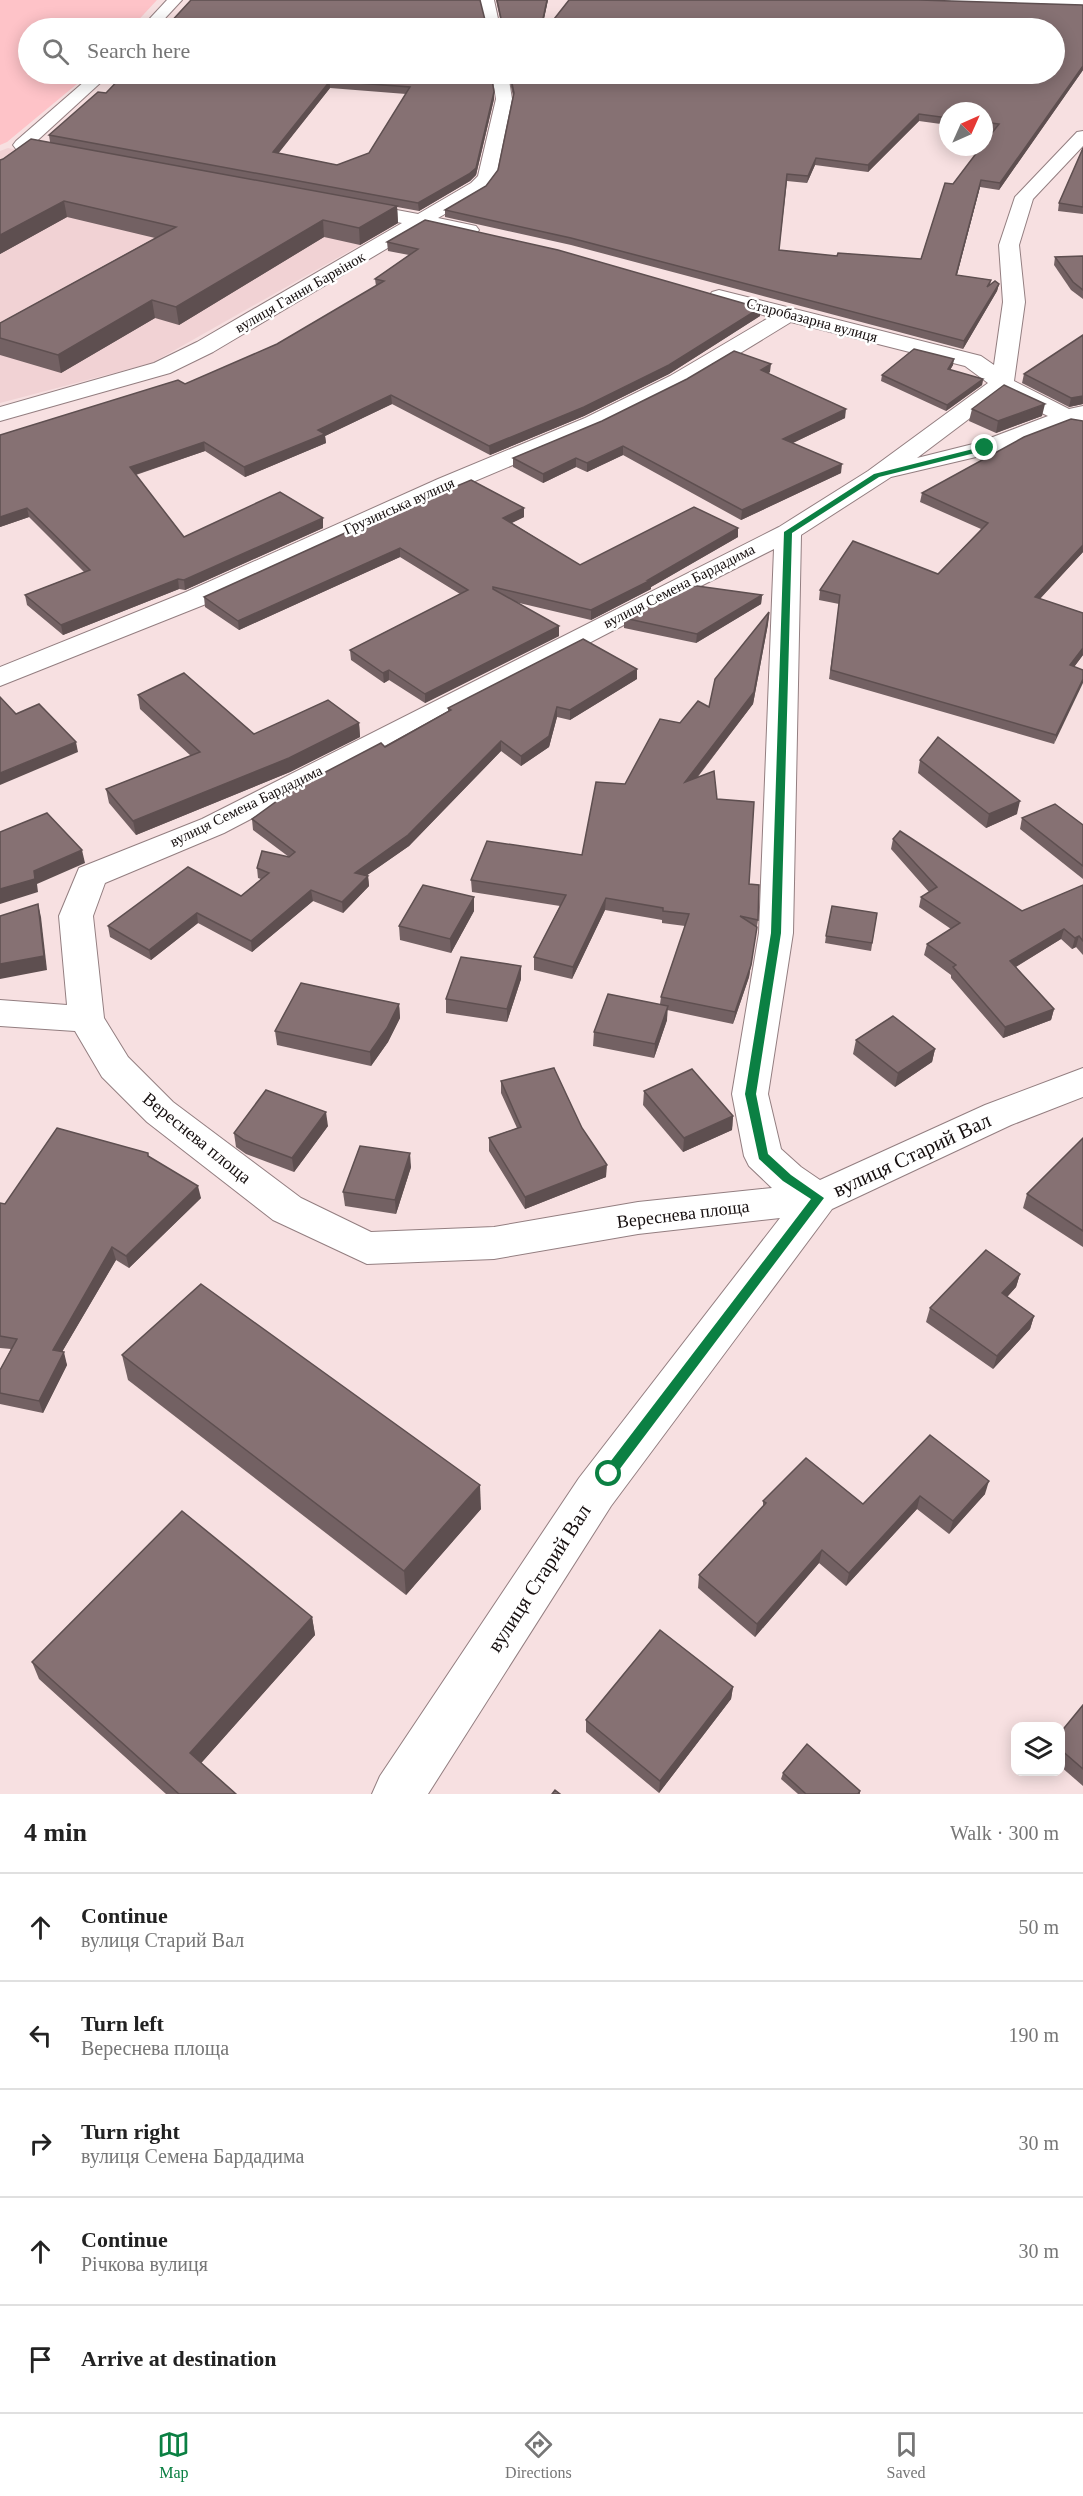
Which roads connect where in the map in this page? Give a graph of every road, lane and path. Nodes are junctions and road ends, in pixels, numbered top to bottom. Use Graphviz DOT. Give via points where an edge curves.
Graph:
graph roads {
  1 [pos="175,0"];
  2 [pos="488,0"];
  3 [pos="919,0"];
  4 [pos="1083,4"];
  5 [pos="158,18"];
  6 [pos="491,18"];
  7 [pos="91,84"];
  8 [pos="502,84"];
  9 [pos="1083,136"];
  10 [pos="46,149"];
  11 [pos="340,205"];
  12 [pos="423,220"];
  13 [pos="493,236"];
  14 [pos="697,289"];
  15 [pos="788,315"];
  16 [pos="1002,383"];
  17 [pos="0,414"];
  18 [pos="1078,417"];
  19 [pos="877,476"];
  20 [pos="788,532"];
  21 [pos="0,677"];
  22 [pos="91,876"];
  23 [pos="0,1013"];
  24 [pos="86,1019"];
  25 [pos="1083,1082"];
  26 [pos="818,1198"];
  27 [pos="398,1794"];
  1 -- 5 [label="street"];
  2 -- 6 [label="street"];
  3 -- 4 [label="street"];
  7 -- 10 [label="street" via="22,145"];
  8 -- 12 [label="street, вулиця Ганни Барвінок" via="504,99 487,177 478,188"];
  9 -- 16 [label="street" via="1024,197 1009,245 1014,302"];
  11 -- 12 [label="street"];
  12 -- 13 [label="street"];
  12 -- 17 [label="street, вулиця Ганни Барвінок" via="162,368"];
  14 -- 15 [label="street, Старобазарна вулиця"];
  15 -- 16 [label="street, Старобазарна вулиця" via="973,361"];
  15 -- 21 [label="street, Грузинська вулиця" via="678,381 593,423 447,484 196,598"];
  16 -- 18 [label="street, Старобазарна вулиця"];
  16 -- 19 [label="street, вулиця Семена Бардадима"];
  18 -- 19 [label="street" via="985,448"];
  19 -- 20 [label="street, вулиця Семена Бардадима"];
  20 -- 22 [label="street, вулиця Семена Бардадима" via="213,826"];
  20 -- 26 [label="street" via="776,933 750,1094 763,1156"];
  22 -- 24 [label="street, Вереснева площа" via="76,916"];
  23 -- 24 [label="street"];
  24 -- 26 [label="street, Вереснева площа" via="115,1067 160,1112 287,1209 367,1248 494,1243 638,1218"];
  25 -- 26 [label="street, вулиця Старий Вал" via="999,1115"];
  26 -- 27 [label="street, вулиця Старий Вал" via="595,1492"];
}
